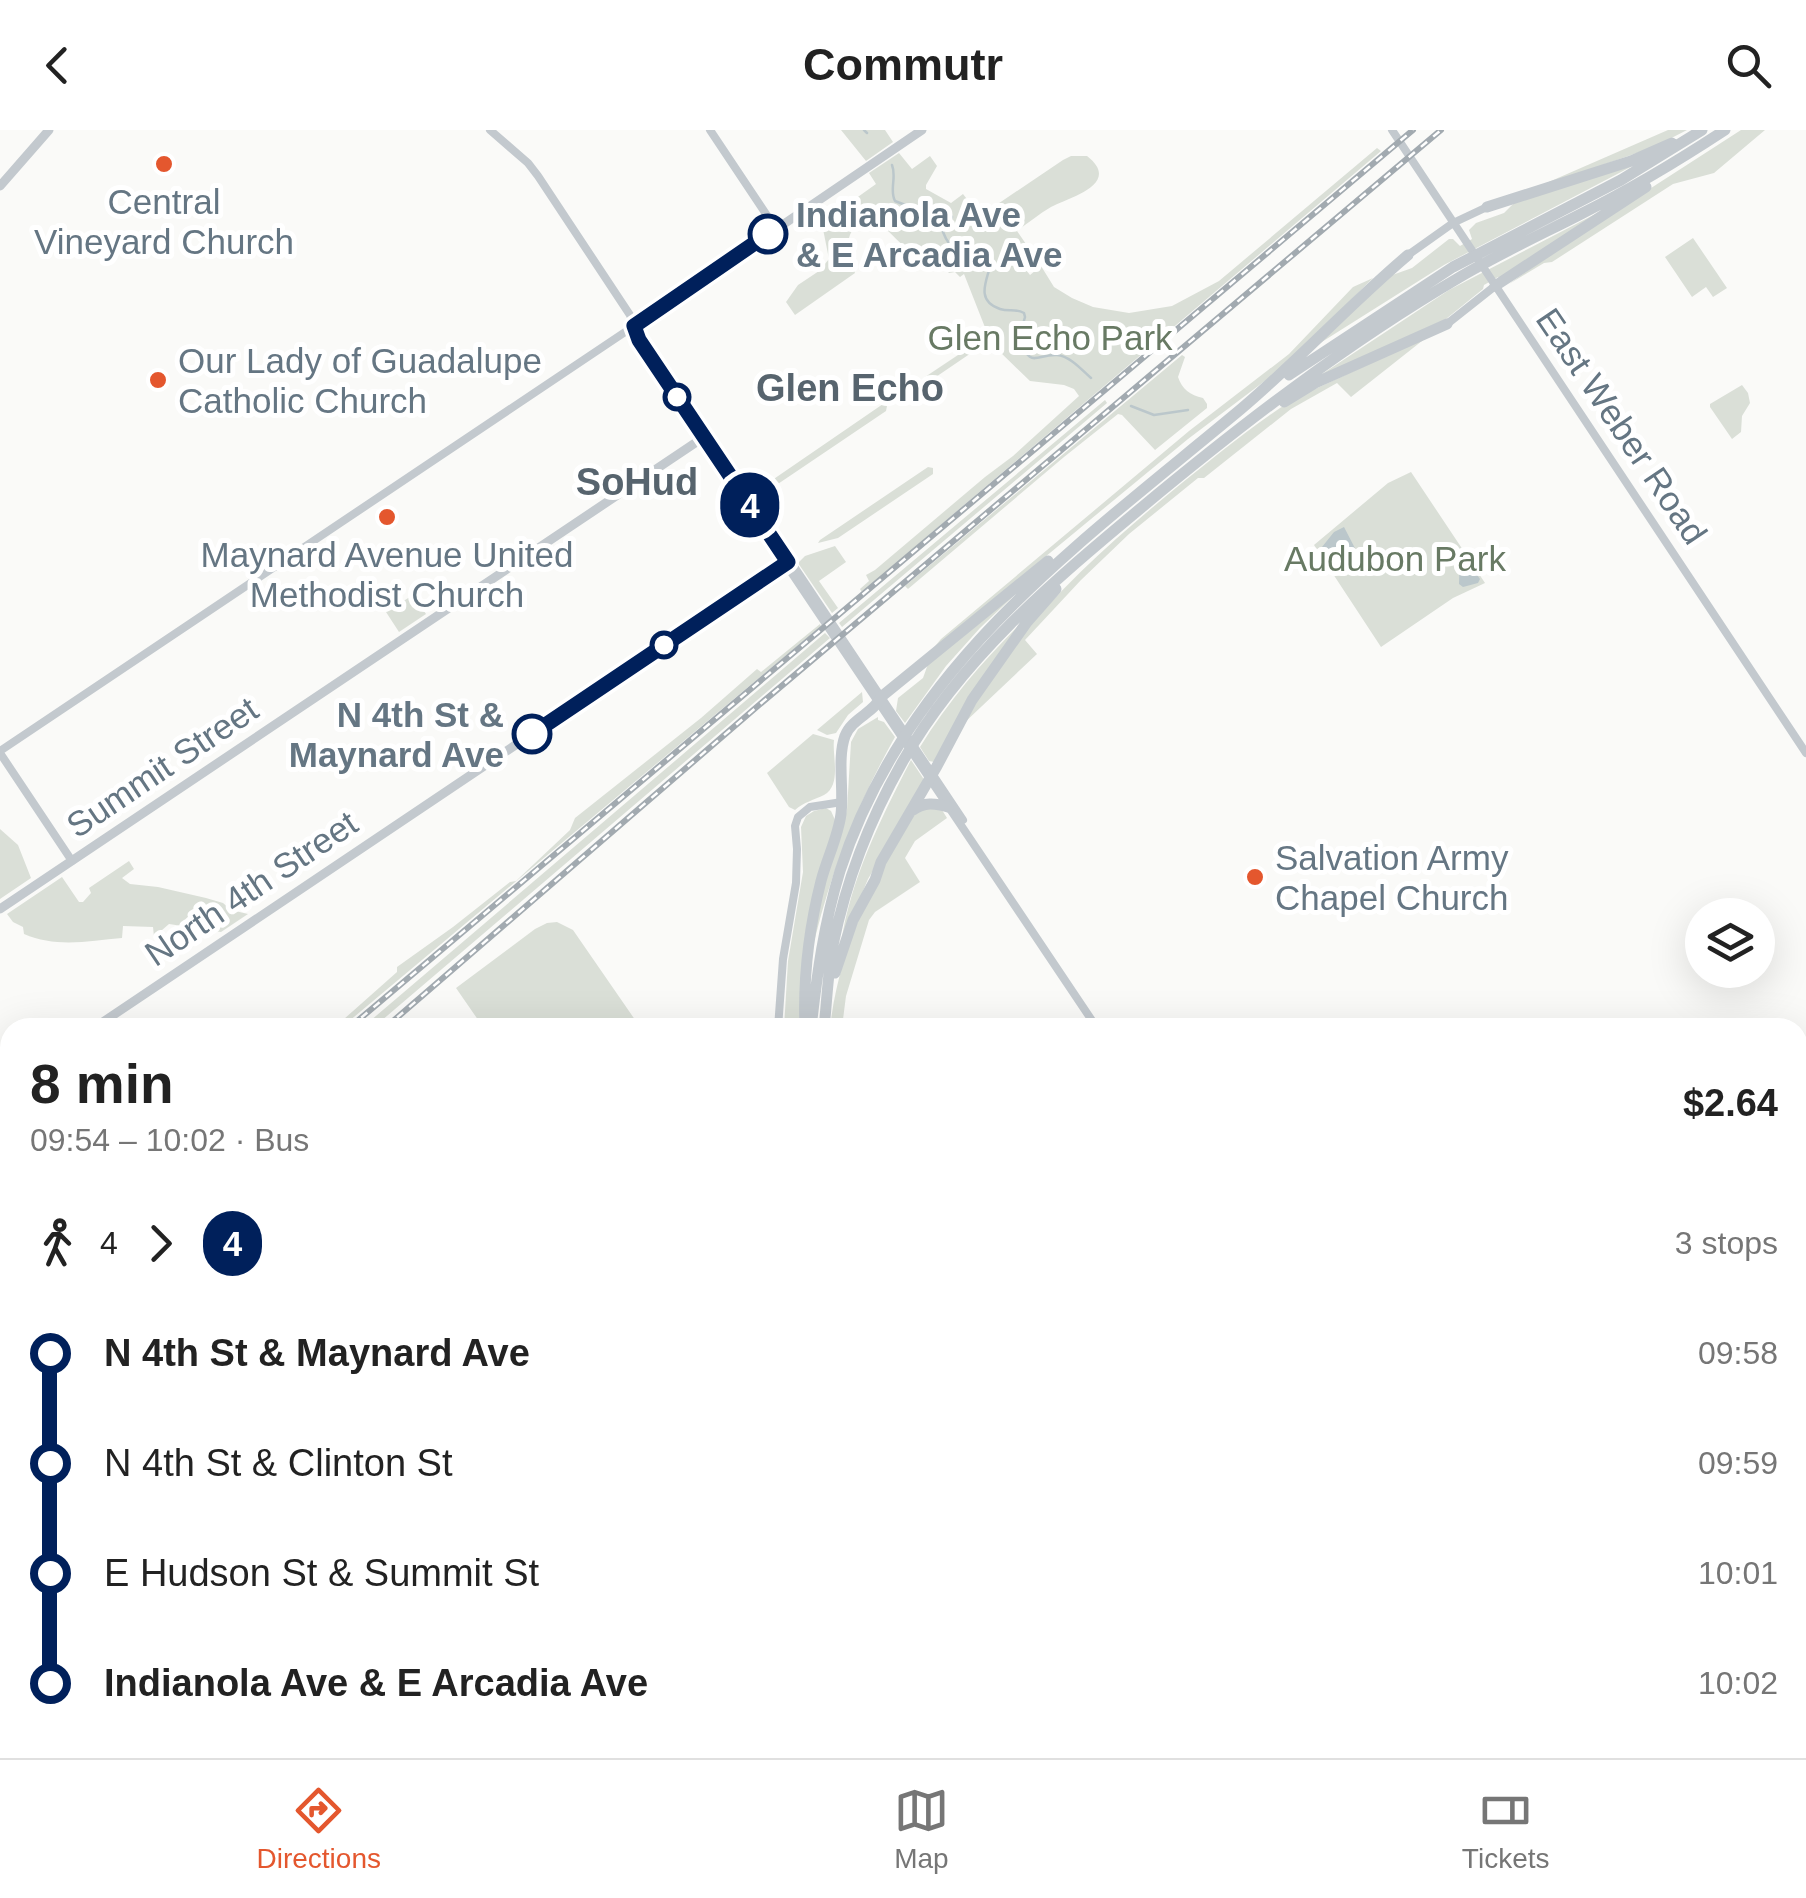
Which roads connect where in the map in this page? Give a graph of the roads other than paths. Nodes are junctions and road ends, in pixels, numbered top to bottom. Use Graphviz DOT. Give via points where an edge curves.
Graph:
graph roads {
  1 [pos="49,130"];
  2 [pos="490,130"];
  3 [pos="710,130"];
  4 [pos="922,130"];
  5 [pos="1392,130"];
  6 [pos="1700,130"];
  7 [pos="1725,130"];
  8 [pos="1692,152"];
  9 [pos="0,186"];
  10 [pos="1487,207"];
  11 [pos="1454,224"];
  12 [pos="776,229"];
  13 [pos="1408,254"];
  14 [pos="1493,284"];
  15 [pos="1446,324"];
  16 [pos="634,326"];
  17 [pos="1244,406"];
  18 [pos="704,437"];
  19 [pos="1224,438"];
  20 [pos="1120,508"];
  21 [pos="1107,536"];
  22 [pos="790,565"];
  23 [pos="880,700"];
  24 [pos="0,752"];
  25 [pos="1806,753"];
  26 [pos="928,771"];
  27 [pos="842,802"];
  28 [pos="948,808"];
  29 [pos="909,813"];
  30 [pos="967,832"];
  31 [pos="72,860"];
  32 [pos="0,909"];
  33 [pos="826,1011"];
  34 [pos="109,1018"];
  35 [pos="779,1018"];
  36 [pos="808,1018"];
  37 [pos="809,1018"];
  38 [pos="825,1018"];
  39 [pos="1090,1018"];
  1 -- 9 [label="main road"];
  2 -- 16 [label="street" via="534,170"];
  3 -- 12 [label="street"];
  4 -- 12 [label="main road"];
  5 -- 11 [label="street, East Weber Road"];
  6 -- 10 [label="highway" via="1631,161"];
  6 -- 17 [label="highway" via="1621,180 1452,268"];
  7 -- 8 [label="highway"];
  8 -- 14 [label="highway"];
  8 -- 19 [label="highway" via="1460,277"];
  10 -- 11 [label="street"];
  11 -- 13 [label="street"];
  11 -- 14 [label="street, East Weber Road"];
  12 -- 16 [label="main road"];
  13 -- 17 [label="highway"];
  14 -- 15 [label="street"];
  14 -- 25 [label="street, East Weber Road"];
  15 -- 19 [label="highway" via="1315,383"];
  16 -- 18 [label="main road"];
  16 -- 24 [label="street"];
  17 -- 20 [label="highway"];
  18 -- 22 [label="main road"];
  18 -- 31 [label="main road, Summit Street"];
  19 -- 21 [label="highway"];
  20 -- 23 [label="highway"];
  20 -- 37 [label="highway" via="1004,612 950,672 896,750 840,870"];
  21 -- 26 [label="highway" via="1026,622"];
  21 -- 33 [label="highway" via="985,650 905,757 852,877 833,945"];
  22 -- 23 [label="street"];
  22 -- 34 [label="main road, North 4th Street"];
  23 -- 26 [label="street"];
  23 -- 27 [label="highway" via="844,738"];
  24 -- 31 [label="street"];
  26 -- 28 [label="street"];
  26 -- 29 [label="highway"];
  26 -- 30 [label="street"];
  27 -- 35 [label="street" via="810,807 795,826 796,882"];
  27 -- 36 [label="highway" via="810,930"];
  28 -- 29 [label="highway" via="932,803"];
  28 -- 30 [label="street"];
  29 -- 33 [label="highway" via="853,920"];
  30 -- 39 [label="street"];
  31 -- 32 [label="main road, Summit Street"];
  33 -- 38 [label="highway"];
}
